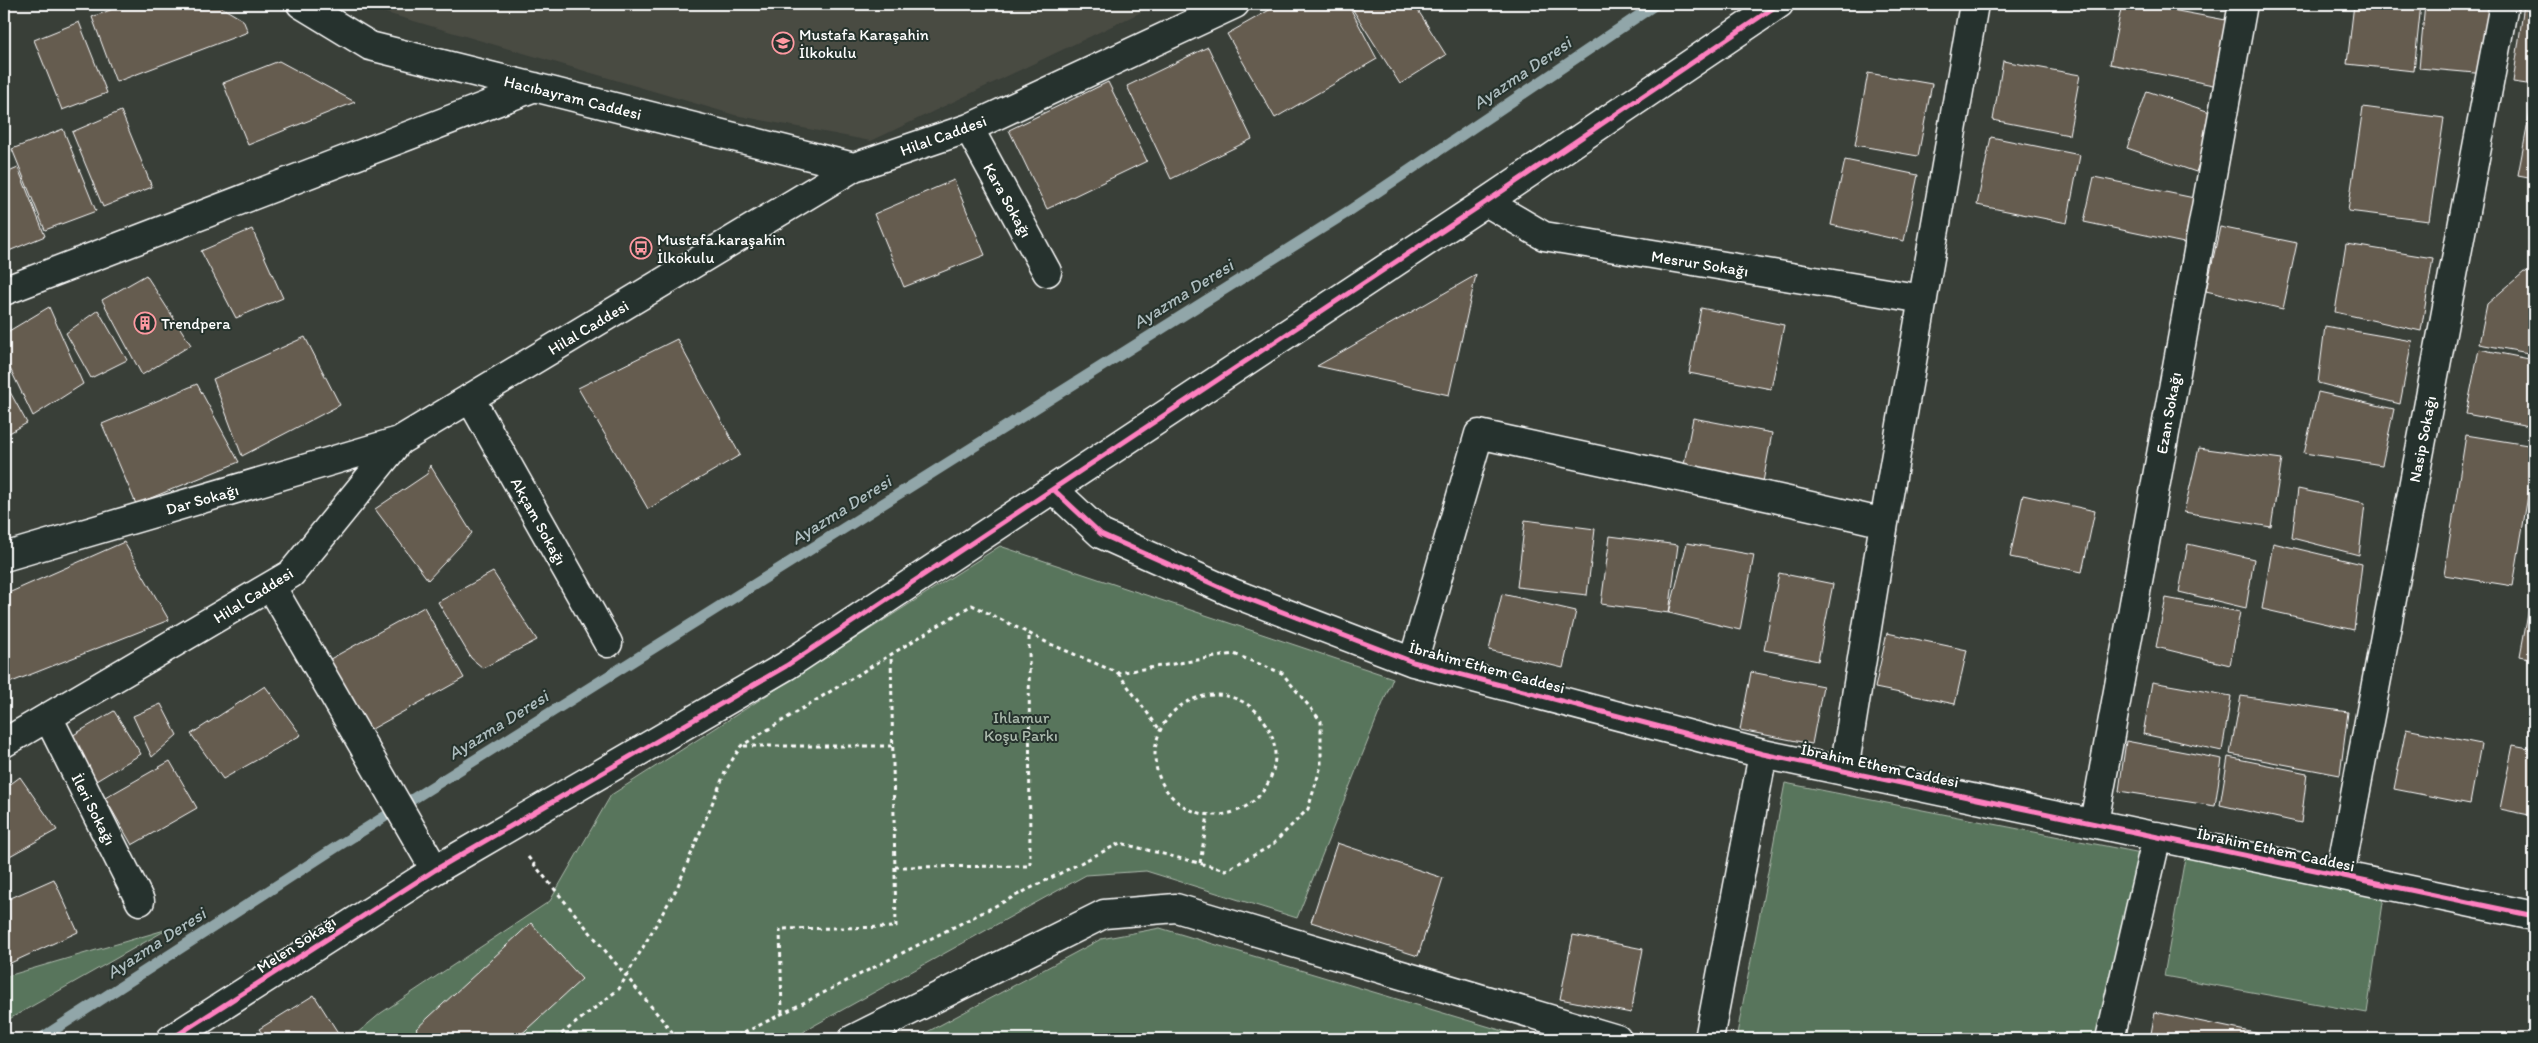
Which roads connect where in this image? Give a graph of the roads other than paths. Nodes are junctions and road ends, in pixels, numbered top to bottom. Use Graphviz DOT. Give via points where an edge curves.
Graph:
graph roads {
  1 [pos="301,4"];
  2 [pos="1235,4"];
  3 [pos="1779,4"];
  4 [pos="1974,4"];
  5 [pos="2243,4"];
  6 [pos="2504,4"];
  7 [pos="534,88"];
  8 [pos="969,128"];
  9 [pos="854,167"];
  10 [pos="1486,202"];
  11 [pos="1048,272"];
  12 [pos="4,291"];
  13 [pos="1923,299"];
  14 [pos="470,398"];
  15 [pos="400,441"];
  16 [pos="1053,489"];
  17 [pos="1884,523"];
  18 [pos="4,557"];
  19 [pos="271,586"];
  20 [pos="608,643"];
  21 [pos="1413,662"];
  22 [pos="48,717"];
  23 [pos="4,743"];
  24 [pos="1764,754"];
  25 [pos="1844,770"];
  26 [pos="2094,823"];
  27 [pos="2157,836"];
  28 [pos="435,870"];
  29 [pos="2340,875"];
  30 [pos="140,901"];
  31 [pos="2534,916"];
  32 [pos="171,1039"];
  33 [pos="853,1039"];
  34 [pos="1617,1039"];
  35 [pos="1709,1039"];
  36 [pos="2110,1039"];
  1 -- 7 [label="street, Hacıbayram Caddesi" via="370,46"];
  2 -- 8 [label="street, Hilal Caddesi"];
  3 -- 10 [label="street, Melen Sokağı"];
  4 -- 13 [label="street"];
  5 -- 26 [label="street, Ezan Sokağı"];
  6 -- 29 [label="street, Nasip Sokağı"];
  7 -- 9 [label="street, Hacıbayram Caddesi"];
  7 -- 12 [label="street"];
  8 -- 9 [label="street, Hilal Caddesi"];
  8 -- 11 [label="street, Kara Sokağı"];
  9 -- 14 [label="street, Hilal Caddesi"];
  10 -- 13 [label="street, Mesrur Sokağı" via="1544,236"];
  10 -- 16 [label="street, Melen Sokağı"];
  13 -- 17 [label="street"];
  14 -- 15 [label="street, Hilal Caddesi"];
  14 -- 20 [label="street, Akçam Sokağı"];
  15 -- 18 [label="street, Dar Sokağı"];
  15 -- 19 [label="street, Hilal Caddesi" via="291,574"];
  16 -- 21 [label="street, İbrahim Ethem Caddesi" via="1101,534 1232,593"];
  16 -- 28 [label="street, Melen Sokağı" via="786,666"];
  17 -- 21 [label="street" via="1761,493 1479,434"];
  17 -- 25 [label="street"];
  19 -- 22 [label="street, Hilal Caddesi"];
  19 -- 28 [label="street"];
  21 -- 24 [label="street, İbrahim Ethem Caddesi"];
  22 -- 23 [label="street, Hilal Caddesi"];
  22 -- 30 [label="street, İleri Sokağı"];
  24 -- 25 [label="street, İbrahim Ethem Caddesi"];
  24 -- 35 [label="street"];
  25 -- 26 [label="street, İbrahim Ethem Caddesi"];
  26 -- 27 [label="street, İbrahim Ethem Caddesi"];
  27 -- 29 [label="street, İbrahim Ethem Caddesi"];
  27 -- 36 [label="street"];
  28 -- 32 [label="street, Melen Sokağı"];
  29 -- 31 [label="street, İbrahim Ethem Caddesi"];
  33 -- 34 [label="street" via="1104,914 1176,908"];
}
